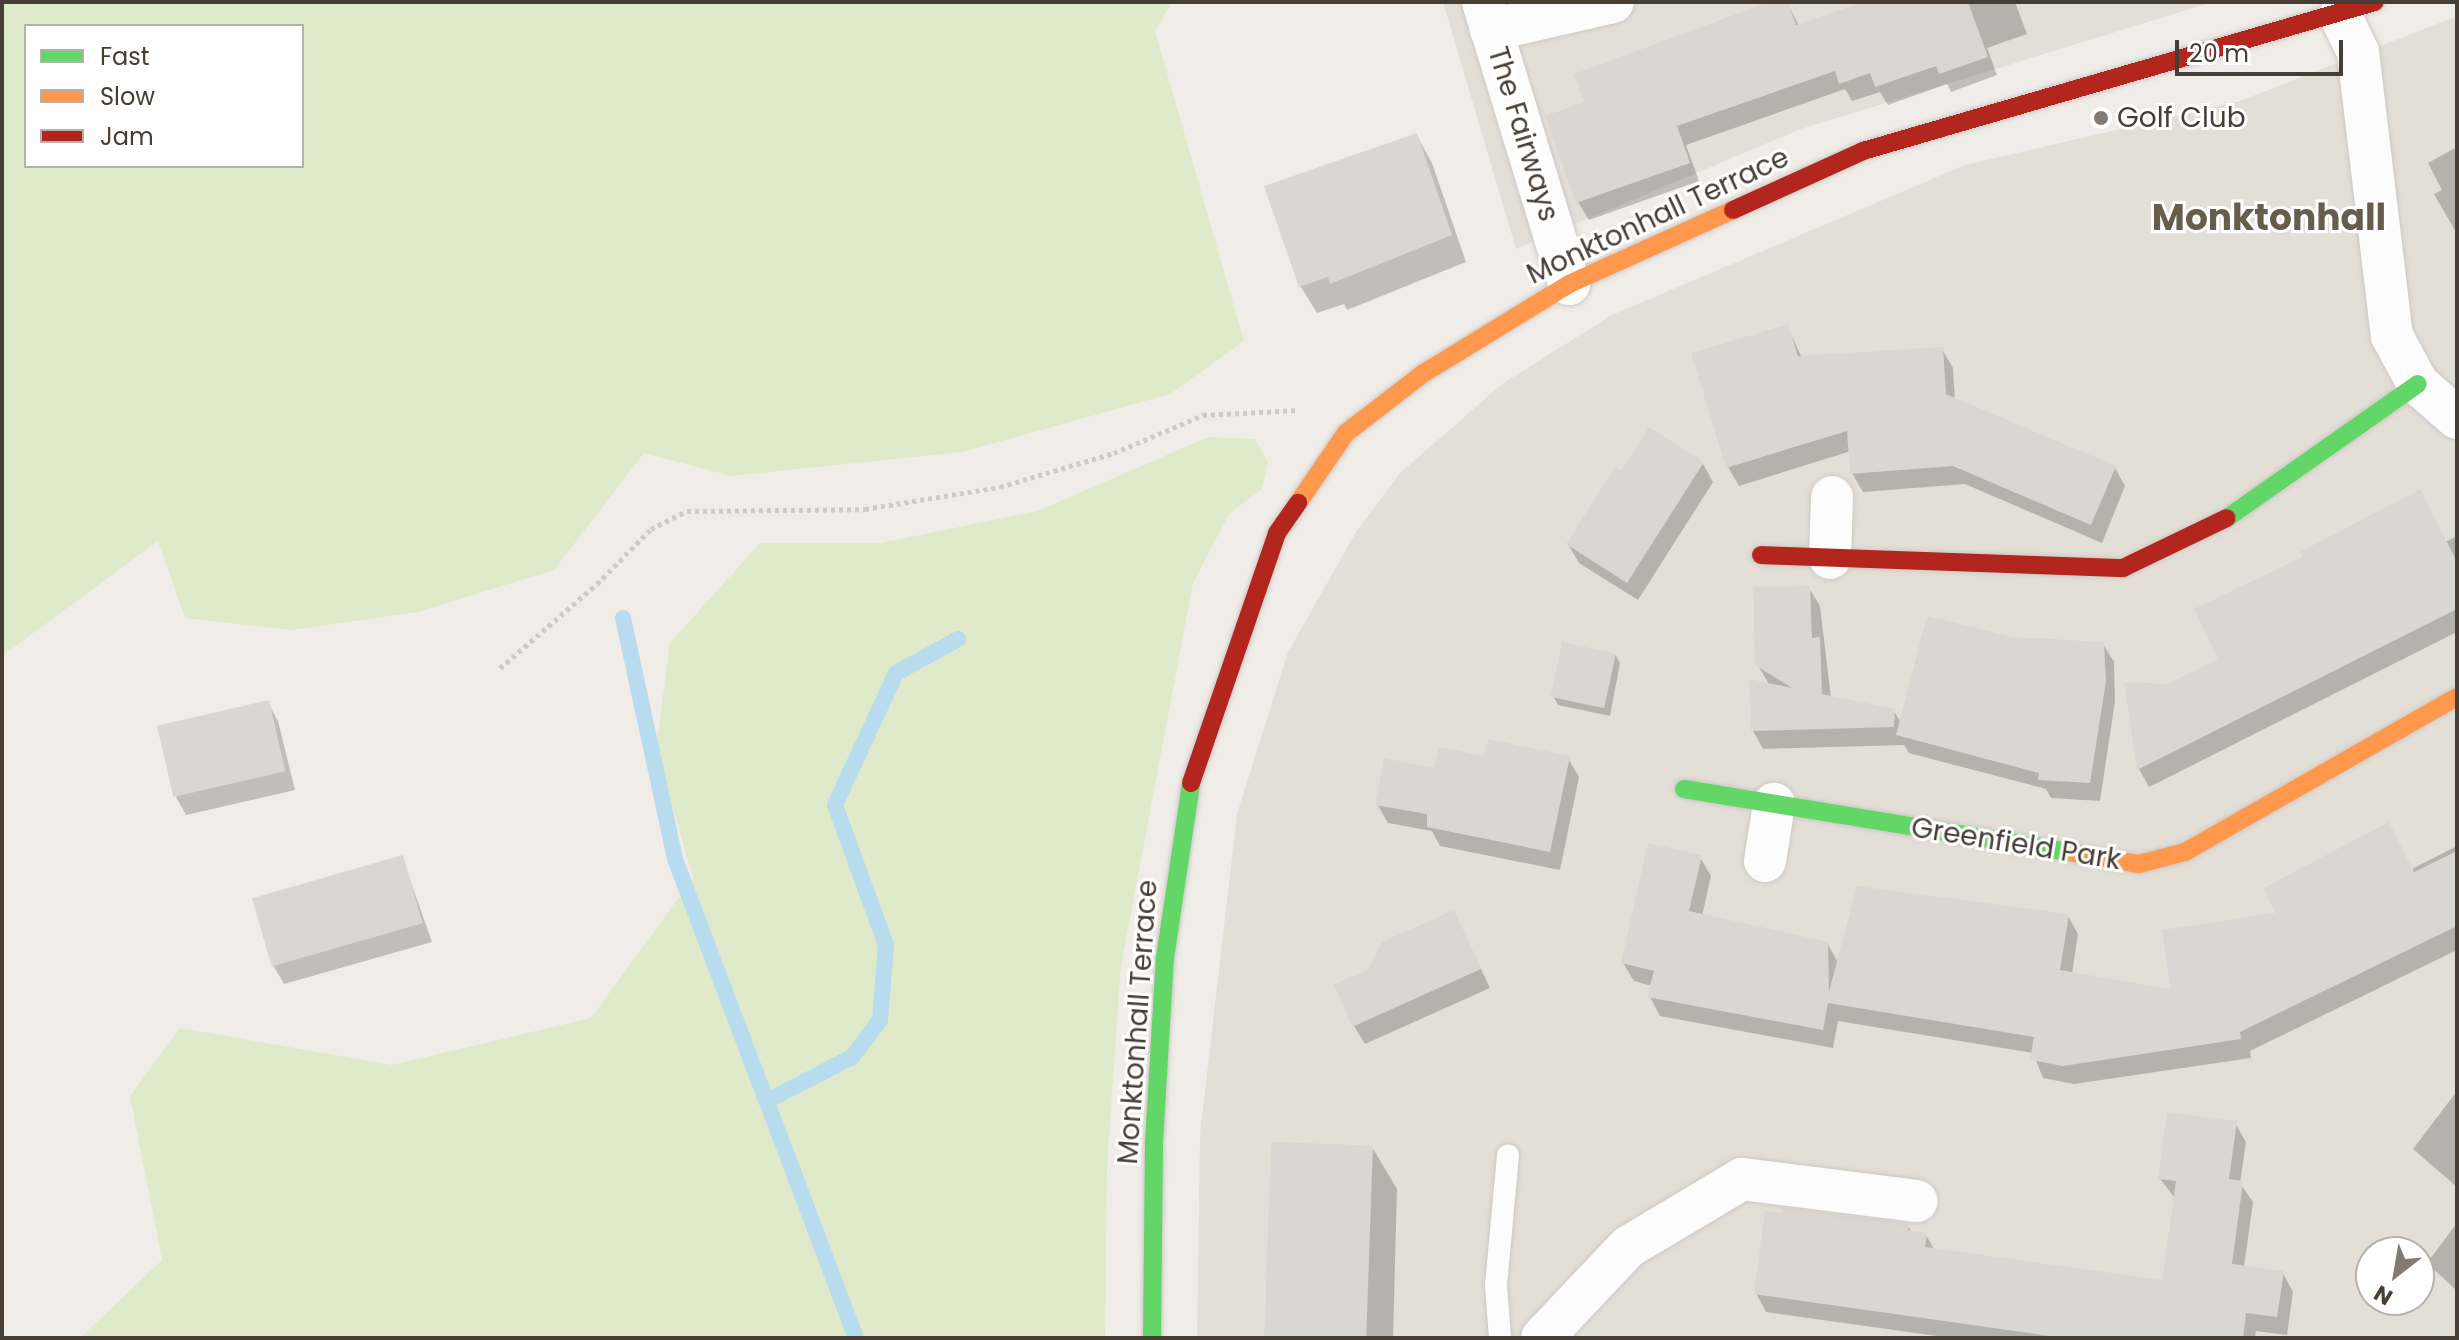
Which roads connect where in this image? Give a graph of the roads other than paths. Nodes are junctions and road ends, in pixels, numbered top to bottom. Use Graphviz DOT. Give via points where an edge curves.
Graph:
graph roads {
  1 [pos="1613,2"];
  2 [pos="2358,9"];
  3 [pos="1487,16"];
  4 [pos="1569,284"];
  5 [pos="2418,384"];
  6 [pos="2457,418"];
  7 [pos="1832,497"];
  8 [pos="1761,555"];
  9 [pos="1830,558"];
  10 [pos="2457,697"];
  11 [pos="1684,789"];
  12 [pos="1774,804"];
  13 [pos="1765,861"];
  14 [pos="1508,1156"];
  15 [pos="1917,1201"];
  16 [pos="1152,1338"];
  17 [pos="1500,1338"];
  18 [pos="1542,1338"];
  1 -- 3 [label="street, The Fairways"];
  2 -- 4 [label="main road, Monktonhall Terrace" via="1863,151"];
  2 -- 5 [label="street" via="2358,52 2392,336"];
  3 -- 4 [label="street, The Fairways"];
  4 -- 16 [label="main road, Monktonhall Terrace" via="1424,373 1346,433 1277,533 1192,775 1165,958 1154,1142"];
  5 -- 6 [label="street"];
  5 -- 9 [label="main road" via="2231,516 2123,568"];
  7 -- 9 [label="street"];
  8 -- 9 [label="main road"];
  10 -- 12 [label="main road, Greenfield Park" via="2185,852 2139,864"];
  11 -- 12 [label="main road, Greenfield Park"];
  12 -- 13 [label="street"];
  14 -- 17 [label="lane" via="1496,1285"];
  15 -- 18 [label="street" via="1742,1179 1628,1247"];
}
